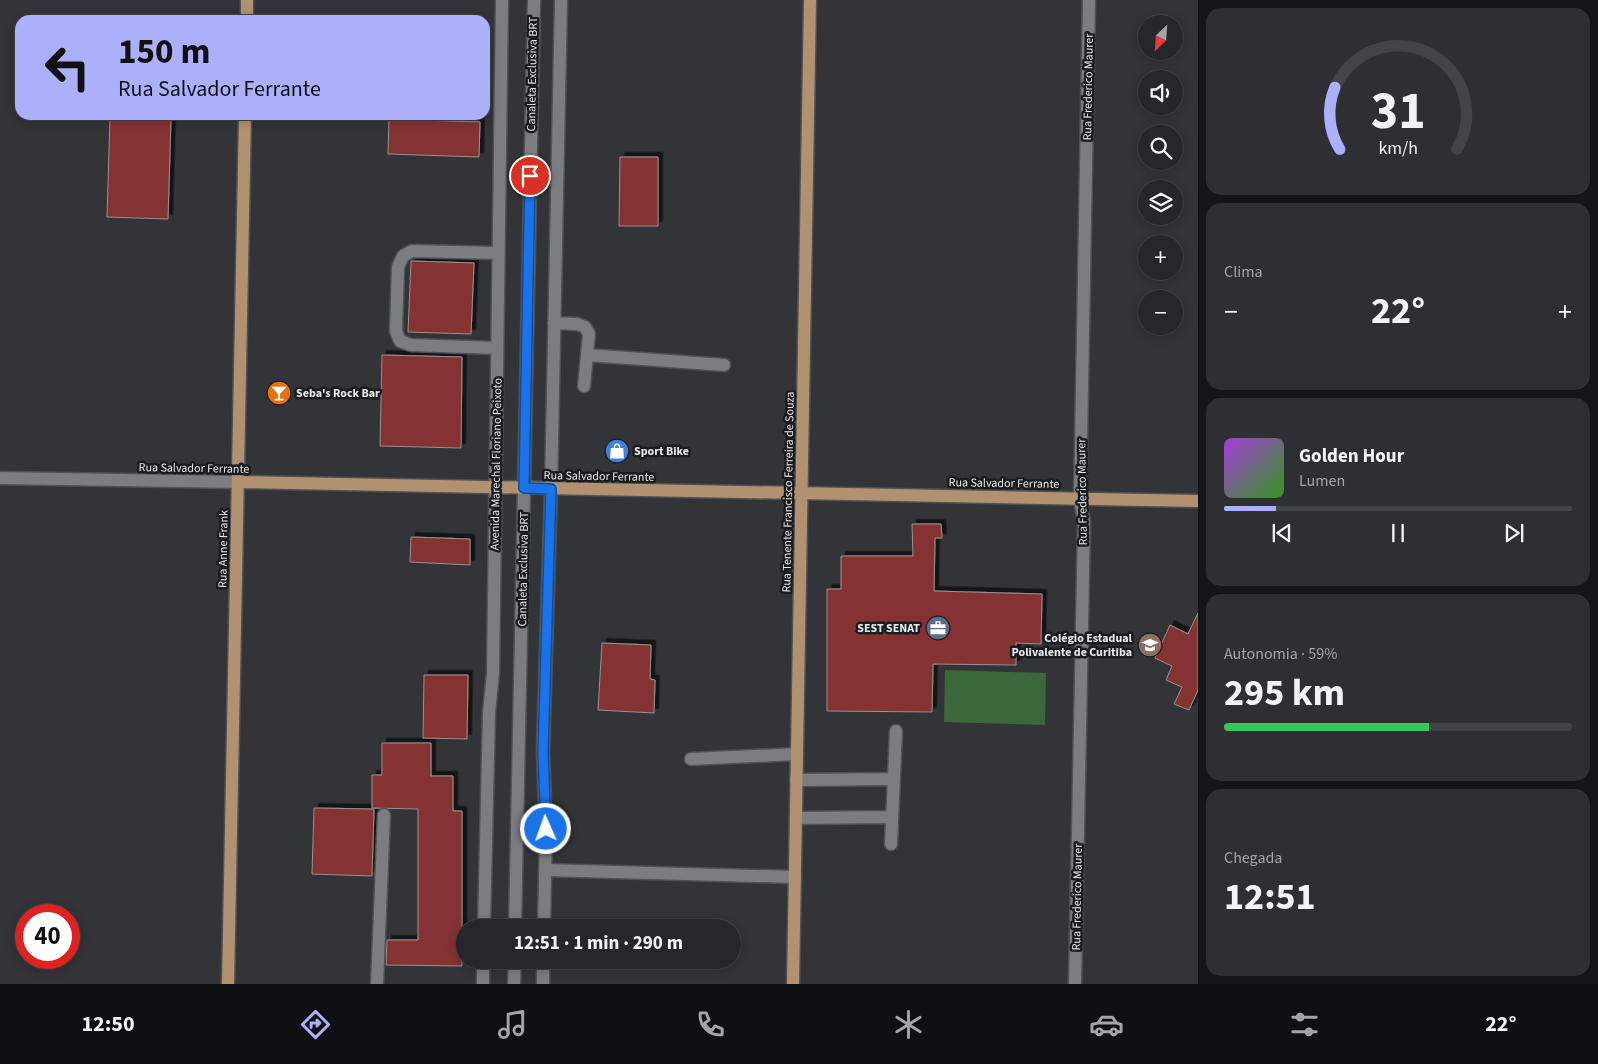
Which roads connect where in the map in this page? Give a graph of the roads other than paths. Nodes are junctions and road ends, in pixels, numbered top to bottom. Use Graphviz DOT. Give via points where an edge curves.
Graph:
graph roads {
  1 [pos="247,0"];
  2 [pos="502,0"];
  3 [pos="534,0"];
  4 [pos="560,0"];
  5 [pos="810,0"];
  6 [pos="1089,0"];
  7 [pos="247,15"];
  8 [pos="245,120"];
  9 [pos="498,253"];
  10 [pos="554,323"];
  11 [pos="497,348"];
  12 [pos="587,355"];
  13 [pos="724,365"];
  14 [pos="584,386"];
  15 [pos="0,478"];
  16 [pos="238,482"];
  17 [pos="495,487"];
  18 [pos="524,488"];
  19 [pos="551,489"];
  20 [pos="801,493"];
  21 [pos="1080,499"];
  22 [pos="1198,501"];
  23 [pos="896,731"];
  24 [pos="797,754"];
  25 [pos="692,759"];
  26 [pos="894,778"];
  27 [pos="796,780"];
  28 [pos="384,815"];
  29 [pos="796,818"];
  30 [pos="892,818"];
  31 [pos="891,844"];
  32 [pos="545,870"];
  33 [pos="795,877"];
  34 [pos="484,919"];
  35 [pos="515,919"];
  36 [pos="544,919"];
  37 [pos="483,969"];
  38 [pos="515,969"];
  39 [pos="543,969"];
  40 [pos="228,984"];
  41 [pos="377,984"];
  42 [pos="482,984"];
  43 [pos="514,984"];
  44 [pos="543,984"];
  45 [pos="793,984"];
  46 [pos="1075,984"];
  1 -- 7 [label="main road"];
  2 -- 9 [label="street, Avenida Marechal Floriano Peixoto"];
  3 -- 18 [label="street, Canaleta Exclusiva BRT"];
  4 -- 10 [label="street"];
  5 -- 20 [label="main road, Rua Tenente Francisco Ferreira de Souza"];
  6 -- 21 [label="street, Rua Frederico Maurer"];
  8 -- 16 [label="main road, Rua Anne Frank"];
  9 -- 11 [label="street, Avenida Marechal Floriano Peixoto"];
  9 -- 11 [label="street" via="412,251 403,256 398,267 396,331 400,341 411,345"];
  10 -- 12 [label="street" via="585,326 589,334"];
  10 -- 19 [label="street"];
  11 -- 17 [label="street, Avenida Marechal Floriano Peixoto"];
  12 -- 13 [label="street"];
  12 -- 14 [label="street"];
  15 -- 16 [label="street, Rua Salvador Ferrante"];
  16 -- 17 [label="main road, Rua Salvador Ferrante"];
  16 -- 40 [label="main road, Rua Anne Frank"];
  17 -- 18 [label="main road, Rua Salvador Ferrante"];
  17 -- 34 [label="street, Avenida Marechal Floriano Peixoto" via="493,673 489,714"];
  18 -- 19 [label="main road, Rua Salvador Ferrante"];
  18 -- 35 [label="street, Canaleta Exclusiva BRT"];
  19 -- 20 [label="main road, Rua Salvador Ferrante"];
  19 -- 32 [label="street" via="543,752"];
  20 -- 21 [label="main road, Rua Salvador Ferrante"];
  20 -- 24 [label="main road, Rua Tenente Francisco Ferreira de Souza"];
  21 -- 22 [label="main road, Rua Salvador Ferrante"];
  21 -- 46 [label="street, Rua Frederico Maurer" via="1084,522"];
  23 -- 26 [label="street"];
  24 -- 25 [label="street"];
  24 -- 27 [label="main road, Rua Tenente Francisco Ferreira de Souza"];
  26 -- 27 [label="street"];
  26 -- 30 [label="street"];
  27 -- 29 [label="main road, Rua Tenente Francisco Ferreira de Souza"];
  28 -- 41 [label="street"];
  29 -- 30 [label="street"];
  29 -- 33 [label="main road, Rua Tenente Francisco Ferreira de Souza"];
  30 -- 31 [label="street"];
  32 -- 33 [label="street"];
  32 -- 36 [label="street"];
  33 -- 45 [label="main road, Rua Tenente Francisco Ferreira de Souza"];
  37 -- 42 [label="street"];
  38 -- 43 [label="street"];
  39 -- 44 [label="street"];
}
